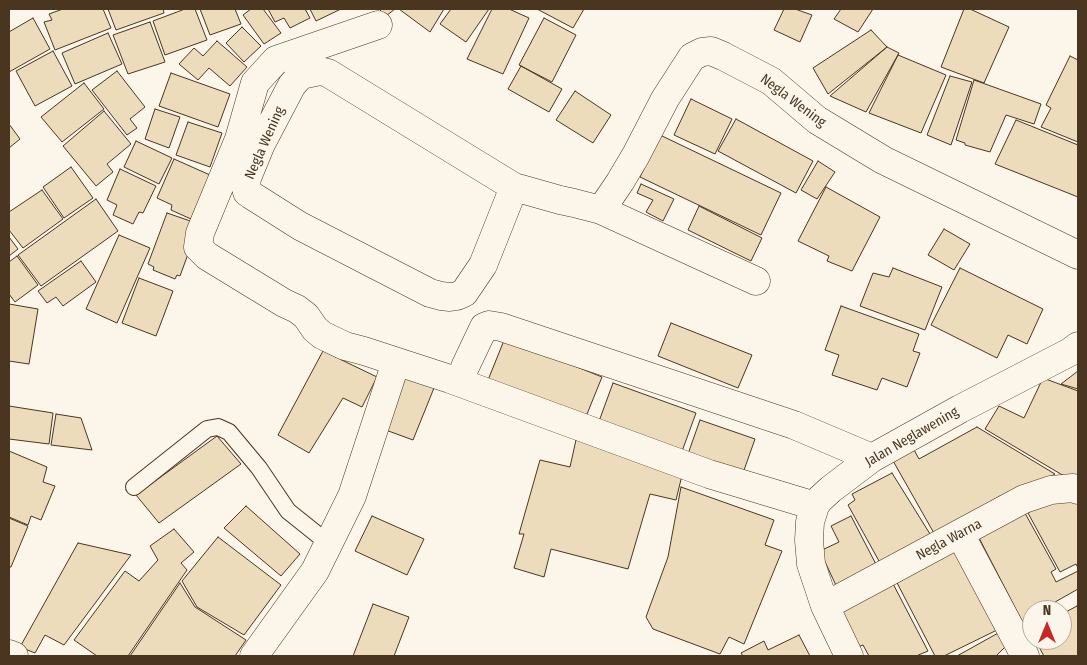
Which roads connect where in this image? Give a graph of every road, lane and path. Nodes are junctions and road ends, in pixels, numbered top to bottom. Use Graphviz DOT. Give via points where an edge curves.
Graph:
graph roads {
  1 [pos="378,26"];
  2 [pos="514,187"];
  3 [pos="601,210"];
  4 [pos="1078,255"];
  5 [pos="756,281"];
  6 [pos="1078,346"];
  7 [pos="396,362"];
  8 [pos="465,367"];
  9 [pos="872,458"];
  10 [pos="134,486"];
  11 [pos="1078,490"];
  12 [pos="815,506"];
  13 [pos="960,534"];
  14 [pos="328,543"];
  15 [pos="825,606"];
  16 [pos="9,654"];
  17 [pos="14,656"];
  18 [pos="254,656"];
  19 [pos="849,656"];
  20 [pos="1025,656"];
  1 -- 7 [label="street" via="276,60 255,83 239,139 200,233 198,247 216,262 298,309 322,336"];
  2 -- 2 [label="street, Negla Wening" via="320,71 301,75 292,85 261,144 246,187 251,195 300,226 430,292 450,297 464,292 483,265"];
  2 -- 3 [label="street, Negla Wening"];
  3 -- 4 [label="street, Negla Wening" via="692,57 711,51 772,81 817,120 883,160"];
  3 -- 5 [label="street"];
  6 -- 9 [label="street, Jalan Neglawening"];
  7 -- 12 [label="street" via="709,474"];
  7 -- 14 [label="street" via="352,496"];
  8 -- 9 [label="street" via="484,327 501,327 794,426"];
  9 -- 12 [label="street, Jalan Neglawening" via="831,489"];
  10 -- 14 [label="lane" via="207,429 218,427 229,432 288,511"];
  11 -- 13 [label="street, Negla Warna" via="1051,490 1024,499"];
  12 -- 15 [label="street" via="810,522 811,564"];
  13 -- 15 [label="street, Negla Warna"];
  13 -- 20 [label="street"];
  14 -- 18 [label="street" via="315,570"];
  15 -- 19 [label="street"];
  16 -- 17 [label="street"];
}
